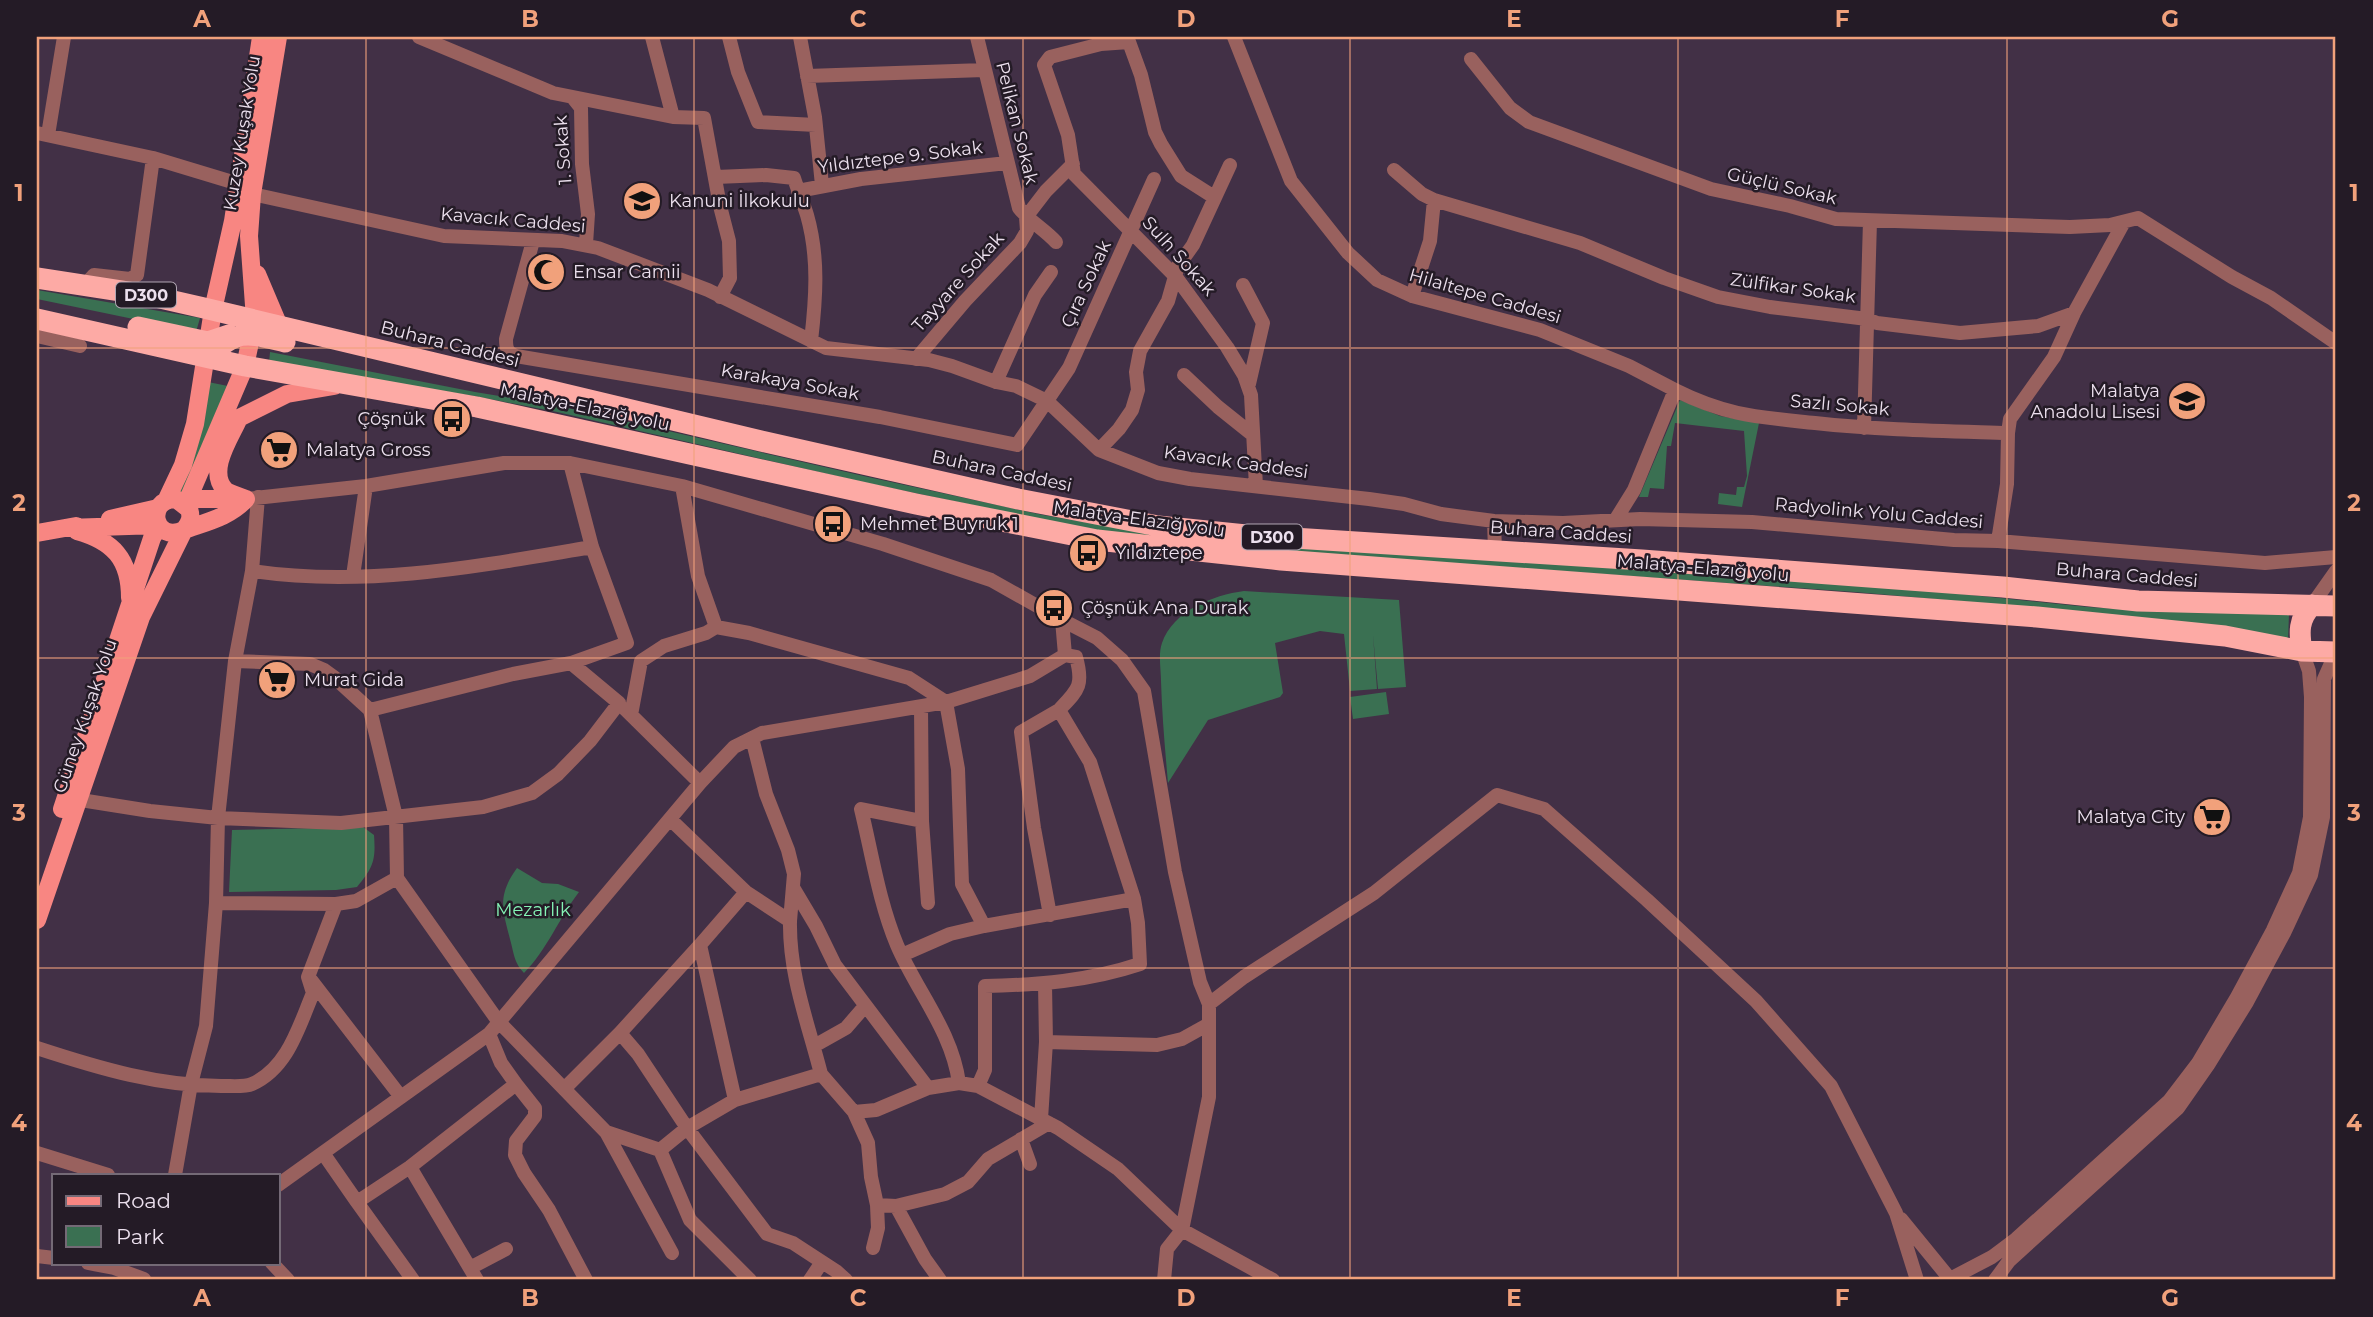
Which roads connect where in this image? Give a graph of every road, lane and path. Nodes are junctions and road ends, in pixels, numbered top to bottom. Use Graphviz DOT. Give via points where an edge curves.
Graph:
graph roads {
  1 [pos="64,37"];
  2 [pos="261,37"];
  3 [pos="278,37"];
  4 [pos="419,37"];
  5 [pos="653,37"];
  6 [pos="729,37"];
  7 [pos="800,37"];
  8 [pos="976,37"];
  9 [pos="1234,37"];
  10 [pos="1471,59"];
  11 [pos="984,70"];
  12 [pos="807,76"];
  13 [pos="573,98"];
  14 [pos="673,117"];
  15 [pos="816,125"];
  16 [pos="43,134"];
  17 [pos="153,158"];
  18 [pos="1007,163"];
  19 [pos="1073,164"];
  20 [pos="1230,165"];
  21 [pos="1394,170"];
  22 [pos="716,177"];
  23 [pos="1154,179"];
  24 [pos="822,185"];
  25 [pos="245,189"];
  26 [pos="798,191"];
  27 [pos="1214,197"];
  28 [pos="1434,200"];
  29 [pos="1026,217"];
  30 [pos="1870,221"];
  31 [pos="2124,222"];
  32 [pos="1131,231"];
  33 [pos="533,241"];
  34 [pos="1056,242"];
  35 [pos="586,244"];
  36 [pos="250,254"];
  37 [pos="1051,272"];
  38 [pos="1176,277"];
  39 [pos="37,278"];
  40 [pos="1243,285"];
  41 [pos="84,286"];
  42 [pos="1412,296"];
  43 [pos="720,297"];
  44 [pos="37,305"];
  45 [pos="209,309"];
  46 [pos="2074,313"];
  47 [pos="37,319"];
  48 [pos="1867,319"];
  49 [pos="262,329"];
  50 [pos="37,336"];
  51 [pos="811,341"];
  52 [pos="2336,343"];
  53 [pos="80,346"];
  54 [pos="204,346"];
  55 [pos="916,359"];
  56 [pos="251,367"];
  57 [pos="1184,375"];
  58 [pos="996,382"];
  59 [pos="350,384"];
  60 [pos="1249,384"];
  61 [pos="1675,390"];
  62 [pos="1047,401"];
  63 [pos="239,418"];
  64 [pos="1864,428"];
  65 [pos="2008,433"];
  66 [pos="216,434"];
  67 [pos="1253,435"];
  68 [pos="1099,450"];
  69 [pos="570,463"];
  70 [pos="366,486"];
  71 [pos="682,486"];
  72 [pos="1256,486"];
  73 [pos="252,498"];
  74 [pos="186,504"];
  75 [pos="161,511"];
  76 [pos="1616,519"];
  77 [pos="1494,521"];
  78 [pos="67,528"];
  79 [pos="184,530"];
  80 [pos="37,533"];
  81 [pos="1998,541"];
  82 [pos="592,547"];
  83 [pos="1495,551"];
  84 [pos="2336,557"];
  85 [pos="252,571"];
  86 [pos="2336,571"];
  87 [pos="353,576"];
  88 [pos="2312,605"];
  89 [pos="2336,606"];
  90 [pos="128,614"];
  91 [pos="1062,620"];
  92 [pos="716,627"];
  93 [pos="626,643"];
  94 [pos="2302,651"];
  95 [pos="2336,652"];
  96 [pos="1065,654"];
  97 [pos="235,660"];
  98 [pos="641,662"];
  99 [pos="572,663"];
  100 [pos="946,702"];
  101 [pos="619,703"];
  102 [pos="921,707"];
  103 [pos="370,709"];
  104 [pos="1059,710"];
  105 [pos="631,715"];
  106 [pos="752,738"];
  107 [pos="700,783"];
  108 [pos="72,799"];
  109 [pos="396,817"];
  110 [pos="218,818"];
  111 [pos="671,820"];
  112 [pos="922,821"];
  113 [pos="397,878"];
  114 [pos="37,888"];
  115 [pos="794,889"];
  116 [pos="746,892"];
  117 [pos="1134,899"];
  118 [pos="216,903"];
  119 [pos="928,903"];
  120 [pos="336,904"];
  121 [pos="1050,915"];
  122 [pos="37,920"];
  123 [pos="790,921"];
  124 [pos="984,926"];
  125 [pos="700,945"];
  126 [pos="902,955"];
  127 [pos="308,977"];
  128 [pos="1045,984"];
  129 [pos="1209,1004"];
  130 [pos="865,1006"];
  131 [pos="498,1021"];
  132 [pos="1209,1024"];
  133 [pos="620,1032"];
  134 [pos="489,1034"];
  135 [pos="1046,1042"];
  136 [pos="814,1046"];
  137 [pos="37,1048"];
  138 [pos="821,1074"];
  139 [pos="959,1083"];
  140 [pos="191,1084"];
  141 [pos="516,1084"];
  142 [pos="978,1086"];
  143 [pos="565,1088"];
  144 [pos="928,1088"];
  145 [pos="401,1097"];
  146 [pos="735,1100"];
  147 [pos="853,1112"];
  148 [pos="1045,1121"];
  149 [pos="687,1128"];
  150 [pos="606,1132"];
  151 [pos="1021,1139"];
  152 [pos="660,1150"];
  153 [pos="37,1153"];
  154 [pos="323,1153"];
  155 [pos="1030,1164"];
  156 [pos="410,1167"];
  157 [pos="105,1174"];
  158 [pos="175,1174"];
  159 [pos="280,1184"];
  160 [pos="357,1202"];
  161 [pos="877,1205"];
  162 [pos="896,1206"];
  163 [pos="1896,1213"];
  164 [pos="1182,1230"];
  165 [pos="873,1248"];
  166 [pos="506,1249"];
  167 [pos="672,1253"];
  168 [pos="822,1262"];
  169 [pos="93,1264"];
  170 [pos="273,1264"];
  171 [pos="473,1274"];
  172 [pos="144,1279"];
  173 [pos="288,1280"];
  174 [pos="413,1280"];
  175 [pos="586,1280"];
  176 [pos="750,1280"];
  177 [pos="810,1280"];
  178 [pos="846,1280"];
  179 [pos="940,1280"];
  180 [pos="1164,1280"];
  181 [pos="1273,1280"];
  182 [pos="1917,1280"];
  183 [pos="1948,1280"];
  184 [pos="1995,1280"];
  1 -- 16 [label="street"];
  2 -- 25 [label="main road, Kuzey Kuşak Yolu"];
  3 -- 25 [label="main road, Kuzey Kuşak Yolu"];
  4 -- 13 [label="street" via="534,87"];
  5 -- 14 [label="street"];
  6 -- 15 [label="street" via="758,122"];
  7 -- 12 [label="street"];
  8 -- 11 [label="street, Pelikan Sokak"];
  9 -- 42 [label="street, Hilaltepe Caddesi" via="1285,168 1301,195 1365,270"];
  10 -- 30 [label="street, Güçlü Sokak" via="1510,108 1537,126 1711,189 1836,219"];
  11 -- 12 [label="street"];
  11 -- 18 [label="street, Pelikan Sokak"];
  12 -- 15 [label="street"];
  13 -- 14 [label="street"];
  13 -- 35 [label="street, 1. Sokak" via="581,108"];
  14 -- 22 [label="street" via="704,118"];
  15 -- 24 [label="street"];
  16 -- 17 [label="street, Kavacık Caddesi"];
  17 -- 25 [label="street, Kavacık Caddesi"];
  17 -- 41 [label="street" via="137,275 130,279 94,275"];
  18 -- 24 [label="street, Yıldıztepe 9. Sokak"];
  18 -- 29 [label="street, Pelikan Sokak" via="1019,208"];
  19 -- 27 [label="street, Sulh Sokak" via="1044,65 1050,57 1129,42 1161,144 1181,176"];
  19 -- 29 [label="street, Tayyare Sokak"];
  19 -- 32 [label="street, Sulh Sokak" via="1074,174"];
  20 -- 27 [label="street"];
  21 -- 28 [label="street, Zülfikar Sokak"];
  22 -- 26 [label="street" via="794,178"];
  22 -- 43 [label="street" via="729,241 730,278"];
  23 -- 32 [label="street, Çıra Sokak"];
  24 -- 26 [label="street, Yıldıztepe 9. Sokak"];
  25 -- 33 [label="street, Kavacık Caddesi" via="444,236"];
  25 -- 36 [label="main road, Kuzey Kuşak Yolu"];
  25 -- 45 [label="main road, Kuzey Kuşak Yolu"];
  26 -- 51 [label="street" via="815,256 817,288"];
  27 -- 38 [label="street"];
  28 -- 42 [label="street" via="1430,241"];
  28 -- 48 [label="street, Zülfikar Sokak" via="1580,243 1718,297"];
  29 -- 34 [label="street"];
  29 -- 55 [label="street, Tayyare Sokak" via="1027,231 1020,243"];
  30 -- 31 [label="street, Güçlü Sokak" via="2070,227"];
  30 -- 48 [label="street"];
  31 -- 46 [label="street, Radyolink Yolu Caddesi"];
  31 -- 52 [label="street, Güçlü Sokak" via="2138,218"];
  32 -- 38 [label="street, Sulh Sokak"];
  32 -- 62 [label="street, Çıra Sokak" via="1069,368"];
  33 -- 35 [label="street, Kavacık Caddesi"];
  33 -- 62 [label="street, Karakaya Sokak" via="506,339 506,348 516,356 880,417 1017,445"];
  35 -- 43 [label="street, Kavacık Caddesi"];
  36 -- 49 [label="main road, Kuzey Kuşak Yolu"];
  36 -- 49 [label="main road" via="266,298"];
  37 -- 58 [label="street" via="1035,295"];
  38 -- 60 [label="street, Sulh Sokak"];
  38 -- 68 [label="street" via="1140,351 1138,390 1128,419"];
  39 -- 41 [label="highway, Buhara Caddesi / D300"];
  40 -- 60 [label="street" via="1263,323"];
  41 -- 45 [label="highway, Buhara Caddesi / D300"];
  42 -- 61 [label="street, Hilaltepe Caddesi" via="1521,323 1629,366"];
  43 -- 51 [label="street, Kavacık Caddesi"];
  44 -- 54 [label="highway"];
  45 -- 49 [label="highway, Buhara Caddesi / D300"];
  45 -- 54 [label="highway"];
  46 -- 48 [label="street, Zülfikar Sokak" via="2038,326 1960,333"];
  46 -- 65 [label="street, Radyolink Yolu Caddesi" via="2054,357 2010,419"];
  47 -- 54 [label="highway, Malatya-Elazığ yolu / D300"];
  48 -- 64 [label="street"];
  49 -- 54 [label="highway"];
  49 -- 56 [label="highway"];
  49 -- 83 [label="highway, Buhara Caddesi / D300" via="940,482 1158,526"];
  50 -- 53 [label="street"];
  51 -- 55 [label="street, Kavacık Caddesi" via="842,351"];
  54 -- 56 [label="highway, Malatya-Elazığ yolu / D300"];
  54 -- 75 [label="main road, Güney Kuşak Yolu" via="195,424 183,465"];
  55 -- 58 [label="street, Kavacık Caddesi"];
  56 -- 59 [label="highway, Malatya-Elazığ yolu / D300"];
  56 -- 66 [label="main road"];
  57 -- 67 [label="street"];
  58 -- 62 [label="street, Kavacık Caddesi"];
  59 -- 63 [label="main road" via="286,394"];
  59 -- 94 [label="highway, Malatya-Elazığ yolu / D300" via="477,407 916,504 1133,545 2037,617 2225,636"];
  60 -- 67 [label="street, Sulh Sokak"];
  61 -- 64 [label="street, Sazlı Sokak" via="1738,415"];
  61 -- 76 [label="street" via="1634,491"];
  62 -- 68 [label="street, Kavacık Caddesi"];
  63 -- 66 [label="main road"];
  63 -- 73 [label="main road" via="219,461 219,479 226,491"];
  64 -- 65 [label="street, Sazlı Sokak"];
  65 -- 81 [label="street, Radyolink Yolu Caddesi" via="2007,484"];
  66 -- 74 [label="main road"];
  67 -- 72 [label="street, Sulh Sokak"];
  68 -- 72 [label="street, Kavacık Caddesi" via="1158,472"];
  69 -- 70 [label="street" via="504,463"];
  69 -- 71 [label="street"];
  69 -- 82 [label="street"];
  70 -- 73 [label="street"];
  70 -- 87 [label="street"];
  71 -- 91 [label="street" via="991,580"];
  71 -- 92 [label="street" via="698,576"];
  72 -- 77 [label="street, Kavacık Caddesi" via="1392,502"];
  73 -- 74 [label="main road" via="196,499"];
  73 -- 79 [label="main road" via="222,516"];
  73 -- 85 [label="street"];
  74 -- 75 [label="main road" via="176,499"];
  74 -- 79 [label="main road" via="190,520"];
  75 -- 78 [label="main road"];
  75 -- 79 [label="main road" via="162,529"];
  75 -- 90 [label="main road, Güney Kuşak Yolu"];
  76 -- 77 [label="street, Kavacık Caddesi"];
  76 -- 81 [label="street, Radyolink Yolu Caddesi" via="1752,522"];
  77 -- 83 [label="street"];
  78 -- 80 [label="main road"];
  78 -- 90 [label="main road" via="90,534 122,557 131,594"];
  79 -- 108 [label="main road, Güney Kuşak Yolu" via="141,617 96,752"];
  81 -- 84 [label="street" via="2265,563"];
  82 -- 87 [label="street" via="407,575"];
  82 -- 93 [label="street"];
  83 -- 88 [label="highway, Buhara Caddesi / D300" via="2138,601"];
  85 -- 87 [label="street"];
  85 -- 97 [label="street"];
  86 -- 88 [label="street"];
  88 -- 89 [label="highway, D300"];
  88 -- 94 [label="highway" via="2299,630"];
  90 -- 108 [label="main road, Güney Kuşak Yolu"];
  91 -- 96 [label="street"];
  91 -- 129 [label="street" via="1097,638 1122,660 1144,691 1175,872"];
  92 -- 98 [label="street" via="664,646"];
  92 -- 100 [label="street" via="909,678"];
  93 -- 98 [label="street"];
  93 -- 99 [label="street"];
  94 -- 95 [label="highway, Malatya-Elazığ yolu / D300"];
  94 -- 183 [label="street" via="2311,697 2310,817 2299,873 2237,997 2169,1101 2016,1238 1992,1257"];
  95 -- 184 [label="street" via="2324,679 2323,817 2311,875 2247,1002 2178,1108 2010,1261"];
  96 -- 100 [label="street" via="1030,676"];
  96 -- 104 [label="street" via="1076,657 1081,675 1076,693"];
  97 -- 103 [label="street" via="310,664 335,678"];
  97 -- 110 [label="street"];
  98 -- 105 [label="street"];
  99 -- 101 [label="street"];
  99 -- 103 [label="street"];
  100 -- 102 [label="street"];
  100 -- 124 [label="street" via="957,769 962,884"];
  101 -- 105 [label="street"];
  101 -- 109 [label="street" via="590,741 532,793 483,807"];
  102 -- 106 [label="street"];
  102 -- 112 [label="street"];
  103 -- 109 [label="street"];
  104 -- 117 [label="street" via="1090,762"];
  104 -- 121 [label="street" via="1021,732"];
  105 -- 107 [label="street"];
  106 -- 107 [label="street" via="734,747"];
  106 -- 115 [label="street" via="766,794 788,850"];
  107 -- 111 [label="street"];
  108 -- 110 [label="street"];
  108 -- 114 [label="main road, Güney Kuşak Yolu"];
  108 -- 122 [label="main road, Güney Kuşak Yolu"];
  109 -- 110 [label="street" via="341,822"];
  109 -- 113 [label="street"];
  110 -- 118 [label="street"];
  111 -- 116 [label="street"];
  111 -- 131 [label="street"];
  112 -- 119 [label="street"];
  112 -- 126 [label="street" via="861,809 886,913"];
  113 -- 120 [label="street" via="356,901"];
  113 -- 131 [label="street"];
  115 -- 123 [label="street"];
  115 -- 130 [label="street" via="835,965"];
  116 -- 123 [label="street"];
  116 -- 125 [label="street"];
  117 -- 121 [label="street"];
  117 -- 128 [label="street" via="1140,964"];
  118 -- 120 [label="street"];
  118 -- 140 [label="street" via="206,1026"];
  120 -- 127 [label="street"];
  121 -- 124 [label="street"];
  123 -- 136 [label="street" via="796,988"];
  124 -- 126 [label="street" via="950,934"];
  125 -- 133 [label="street"];
  125 -- 146 [label="street"];
  126 -- 139 [label="street" via="942,1028"];
  127 -- 140 [label="street" via="313,993 286,1055 271,1071 251,1085"];
  127 -- 145 [label="street"];
  128 -- 135 [label="street"];
  128 -- 142 [label="street" via="985,986 985,1070"];
  129 -- 132 [label="street"];
  129 -- 163 [label="street" via="1374,893 1497,795 1544,809 1756,1001 1831,1086"];
  130 -- 136 [label="street" via="846,1028"];
  130 -- 144 [label="street"];
  131 -- 134 [label="street"];
  131 -- 143 [label="street"];
  132 -- 135 [label="street" via="1182,1039 1157,1045"];
  132 -- 164 [label="street" via="1209,1097"];
  133 -- 143 [label="street"];
  133 -- 149 [label="street"];
  134 -- 141 [label="street"];
  134 -- 145 [label="street"];
  135 -- 148 [label="street"];
  136 -- 138 [label="street"];
  137 -- 140 [label="street" via="122,1074"];
  138 -- 146 [label="street"];
  138 -- 147 [label="street"];
  139 -- 142 [label="street"];
  139 -- 144 [label="street"];
  140 -- 158 [label="street"];
  141 -- 156 [label="street"];
  141 -- 175 [label="street" via="536,1116 516,1141 515,1155"];
  142 -- 148 [label="street"];
  143 -- 150 [label="street"];
  144 -- 147 [label="street" via="876,1110"];
  145 -- 154 [label="street"];
  146 -- 149 [label="street"];
  147 -- 161 [label="street" via="868,1143"];
  148 -- 151 [label="street"];
  148 -- 164 [label="street" via="1118,1169"];
  149 -- 152 [label="street"];
  149 -- 168 [label="street" via="767,1234 793,1243"];
  150 -- 152 [label="street"];
  150 -- 167 [label="street"];
  151 -- 155 [label="street"];
  151 -- 162 [label="street" via="988,1159 968,1182 945,1194"];
  152 -- 176 [label="street" via="690,1220"];
  153 -- 157 [label="street"];
  154 -- 159 [label="street"];
  154 -- 160 [label="street"];
  156 -- 160 [label="street"];
  156 -- 171 [label="street"];
  160 -- 174 [label="street"];
  161 -- 162 [label="street"];
  161 -- 165 [label="street"];
  162 -- 179 [label="street"];
  163 -- 182 [label="street"];
  163 -- 183 [label="street"];
  164 -- 180 [label="street" via="1167,1249"];
  164 -- 181 [label="street"];
  166 -- 171 [label="street"];
  168 -- 177 [label="street"];
  168 -- 178 [label="street"];
  169 -- 172 [label="street"];
  170 -- 173 [label="street"];
}
